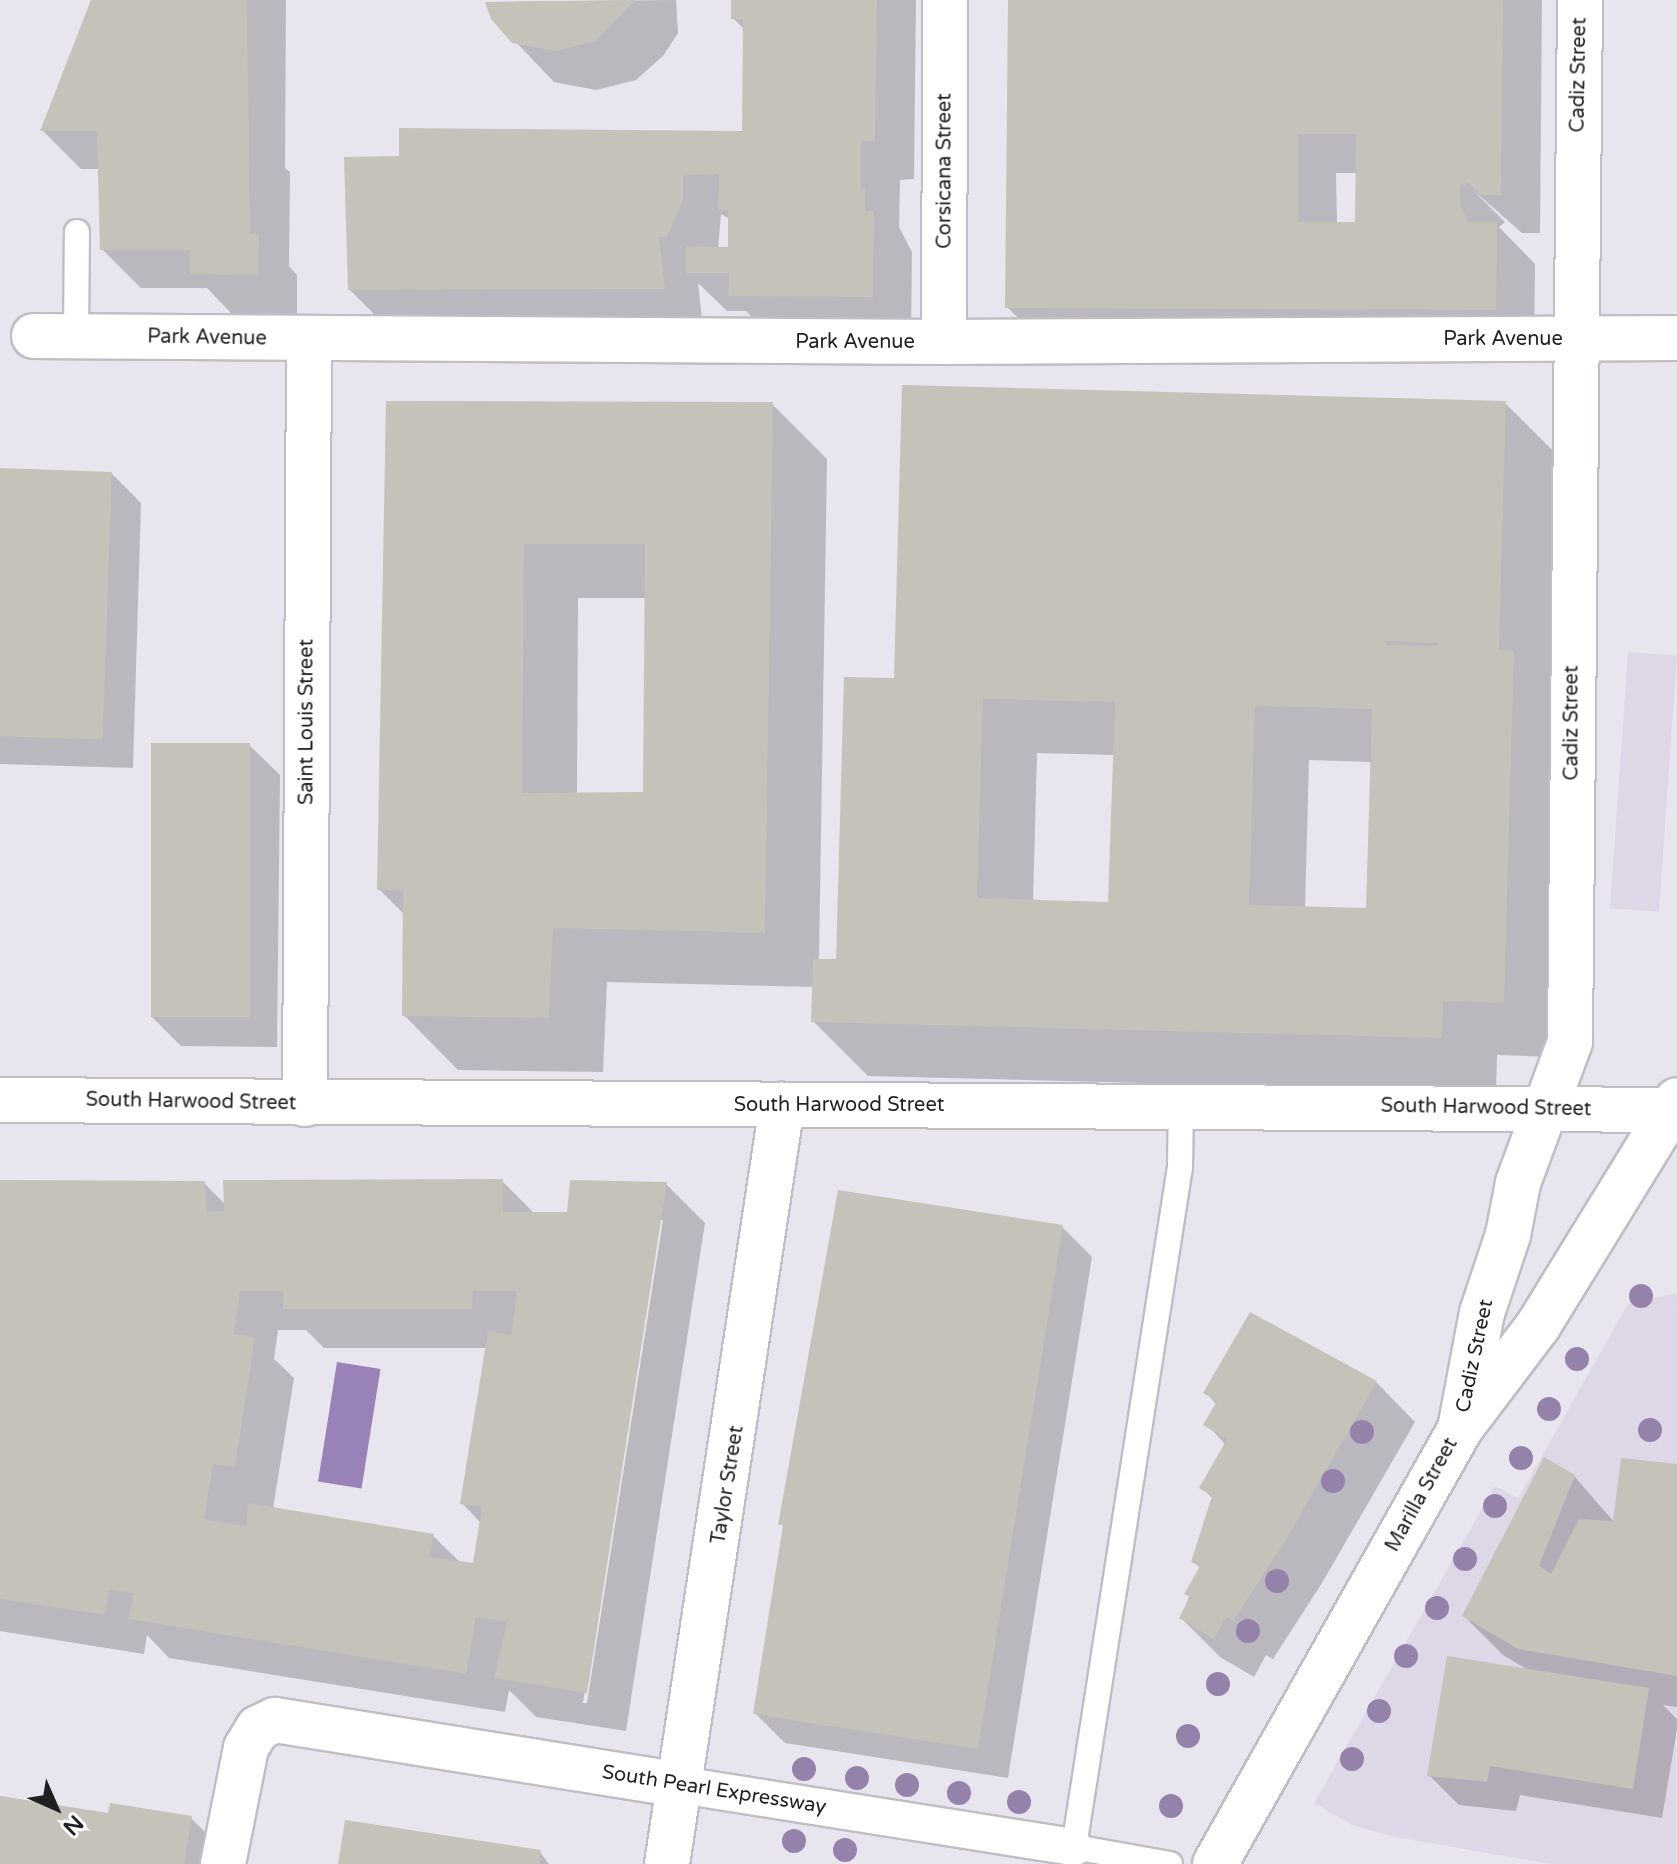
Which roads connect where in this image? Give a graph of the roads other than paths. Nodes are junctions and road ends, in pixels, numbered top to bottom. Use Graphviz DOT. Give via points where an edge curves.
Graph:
graph roads {
  1 [pos="945,0"];
  2 [pos="1580,0"];
  3 [pos="77,232"];
  4 [pos="55,336"];
  5 [pos="1574,338"];
  6 [pos="1677,338"];
  7 [pos="309,340"];
  8 [pos="944,342"];
  9 [pos="0,1100"];
  10 [pos="305,1104"];
  11 [pos="1181,1104"];
  12 [pos="782,1105"];
  13 [pos="1675,1107"];
  14 [pos="1547,1108"];
  15 [pos="1460,1429"];
  16 [pos="681,1785"];
  17 [pos="1074,1847"];
  18 [pos="223,1864"];
  19 [pos="667,1864"];
  20 [pos="1170,1864"];
  21 [pos="1215,1864"];
  1 -- 8 [label="street, Corsicana Street"];
  2 -- 5 [label="street, Cadiz Street"];
  3 -- 4 [label="lane"];
  4 -- 7 [label="street, Park Avenue"];
  5 -- 6 [label="street, Park Avenue"];
  5 -- 8 [label="street, Park Avenue"];
  5 -- 14 [label="street, Cadiz Street" via="1570,1042"];
  7 -- 8 [label="street, Park Avenue"];
  7 -- 10 [label="street, Saint Louis Street"];
  9 -- 10 [label="street, South Harwood Street"];
  10 -- 12 [label="street, South Harwood Street"];
  11 -- 12 [label="street, South Harwood Street"];
  11 -- 14 [label="street, South Harwood Street"];
  11 -- 17 [label="lane" via="1180,1167"];
  12 -- 16 [label="street, Taylor Street"];
  13 -- 14 [label="street, South Harwood Street"];
  13 -- 15 [label="street, Marilla Street" via="1538,1326"];
  14 -- 15 [label="street, Cadiz Street" via="1518,1183 1508,1235 1482,1313"];
  15 -- 21 [label="street, Marilla Street"];
  16 -- 17 [label="street, South Pearl Expressway"];
  16 -- 18 [label="street, South Pearl Expressway" via="275,1720 258,1728 236,1778"];
  16 -- 19 [label="street, Taylor Street"];
  17 -- 20 [label="lane, South Pearl Expressway"];
}
